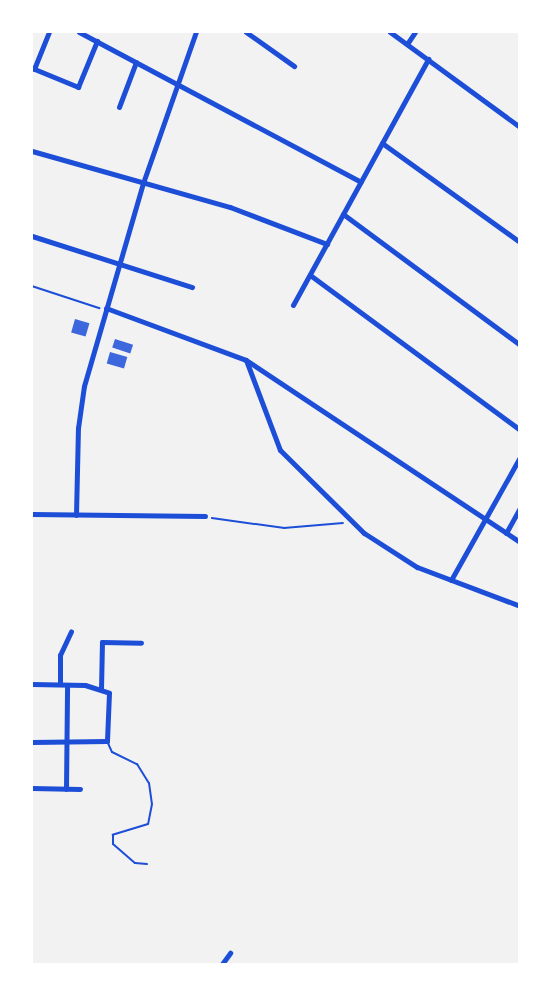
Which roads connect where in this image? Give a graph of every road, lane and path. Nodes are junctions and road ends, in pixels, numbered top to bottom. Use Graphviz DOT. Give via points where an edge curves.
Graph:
graph roads {
  1 [pos="49,32"];
  2 [pos="79,32"];
  3 [pos="196,32"];
  4 [pos="246,32"];
  5 [pos="390,32"];
  6 [pos="415,32"];
  7 [pos="97,41"];
  8 [pos="406,44"];
  9 [pos="428,59"];
  10 [pos="136,62"];
  11 [pos="294,66"];
  12 [pos="33,68"];
  13 [pos="178,84"];
  14 [pos="119,107"];
  15 [pos="519,127"];
  16 [pos="382,143"];
  17 [pos="32,151"];
  18 [pos="361,182"];
  19 [pos="142,183"];
  20 [pos="343,214"];
  21 [pos="32,236"];
  22 [pos="519,242"];
  23 [pos="327,244"];
  24 [pos="119,262"];
  25 [pos="310,275"];
  26 [pos="32,286"];
  27 [pos="192,287"];
  28 [pos="293,305"];
  29 [pos="106,308"];
  30 [pos="519,345"];
  31 [pos="246,360"];
  32 [pos="519,430"];
  33 [pos="519,457"];
  34 [pos="519,508"];
  35 [pos="32,514"];
  36 [pos="76,515"];
  37 [pos="205,516"];
  38 [pos="486,520"];
  39 [pos="353,523"];
  40 [pos="506,533"];
  41 [pos="519,542"];
  42 [pos="452,580"];
  43 [pos="519,606"];
  44 [pos="71,631"];
  45 [pos="141,643"];
  46 [pos="32,684"];
  47 [pos="60,684"];
  48 [pos="67,685"];
  49 [pos="101,689"];
  50 [pos="107,741"];
  51 [pos="32,742"];
  52 [pos="67,742"];
  53 [pos="32,788"];
  54 [pos="66,789"];
  55 [pos="80,789"];
  56 [pos="147,864"];
  57 [pos="230,953"];
  58 [pos="222,964"];
  1 -- 12 [label="street"];
  2 -- 7 [label="street"];
  3 -- 13 [label="street"];
  4 -- 11 [label="street"];
  5 -- 8 [label="street"];
  6 -- 8 [label="street"];
  7 -- 10 [label="street"];
  7 -- 12 [label="street" via="78,87"];
  8 -- 9 [label="street"];
  9 -- 15 [label="street"];
  9 -- 16 [label="street"];
  10 -- 13 [label="street"];
  10 -- 14 [label="street"];
  13 -- 18 [label="street"];
  13 -- 19 [label="street"];
  16 -- 18 [label="street"];
  16 -- 22 [label="street"];
  17 -- 19 [label="street"];
  18 -- 20 [label="street"];
  19 -- 23 [label="street" via="230,207"];
  19 -- 24 [label="street"];
  20 -- 23 [label="street"];
  20 -- 30 [label="street"];
  21 -- 24 [label="street"];
  23 -- 25 [label="street"];
  24 -- 27 [label="street"];
  24 -- 29 [label="street"];
  25 -- 28 [label="street"];
  25 -- 32 [label="street"];
  26 -- 29 [label="path"];
  29 -- 31 [label="street"];
  29 -- 36 [label="street" via="79,412"];
  31 -- 38 [label="street"];
  31 -- 39 [label="street" via="280,450"];
  33 -- 38 [label="street"];
  34 -- 40 [label="street"];
  35 -- 36 [label="street"];
  36 -- 37 [label="street"];
  37 -- 39 [label="path" via="237,524 284,528"];
  38 -- 40 [label="street"];
  38 -- 42 [label="street"];
  39 -- 42 [label="street" via="404,560"];
  40 -- 41 [label="street"];
  42 -- 43 [label="street"];
  44 -- 47 [label="street" via="60,655"];
  45 -- 49 [label="street" via="102,642"];
  46 -- 47 [label="street"];
  47 -- 48 [label="street"];
  48 -- 49 [label="street"];
  48 -- 52 [label="street"];
  49 -- 50 [label="street" via="109,693"];
  50 -- 52 [label="street"];
  50 -- 56 [label="lane" via="112,752 137,764 149,783 152,804 148,824 113,835 113,844 135,863"];
  51 -- 52 [label="street"];
  52 -- 54 [label="street"];
  53 -- 54 [label="street"];
  54 -- 55 [label="street"];
  57 -- 58 [label="street"];
}
